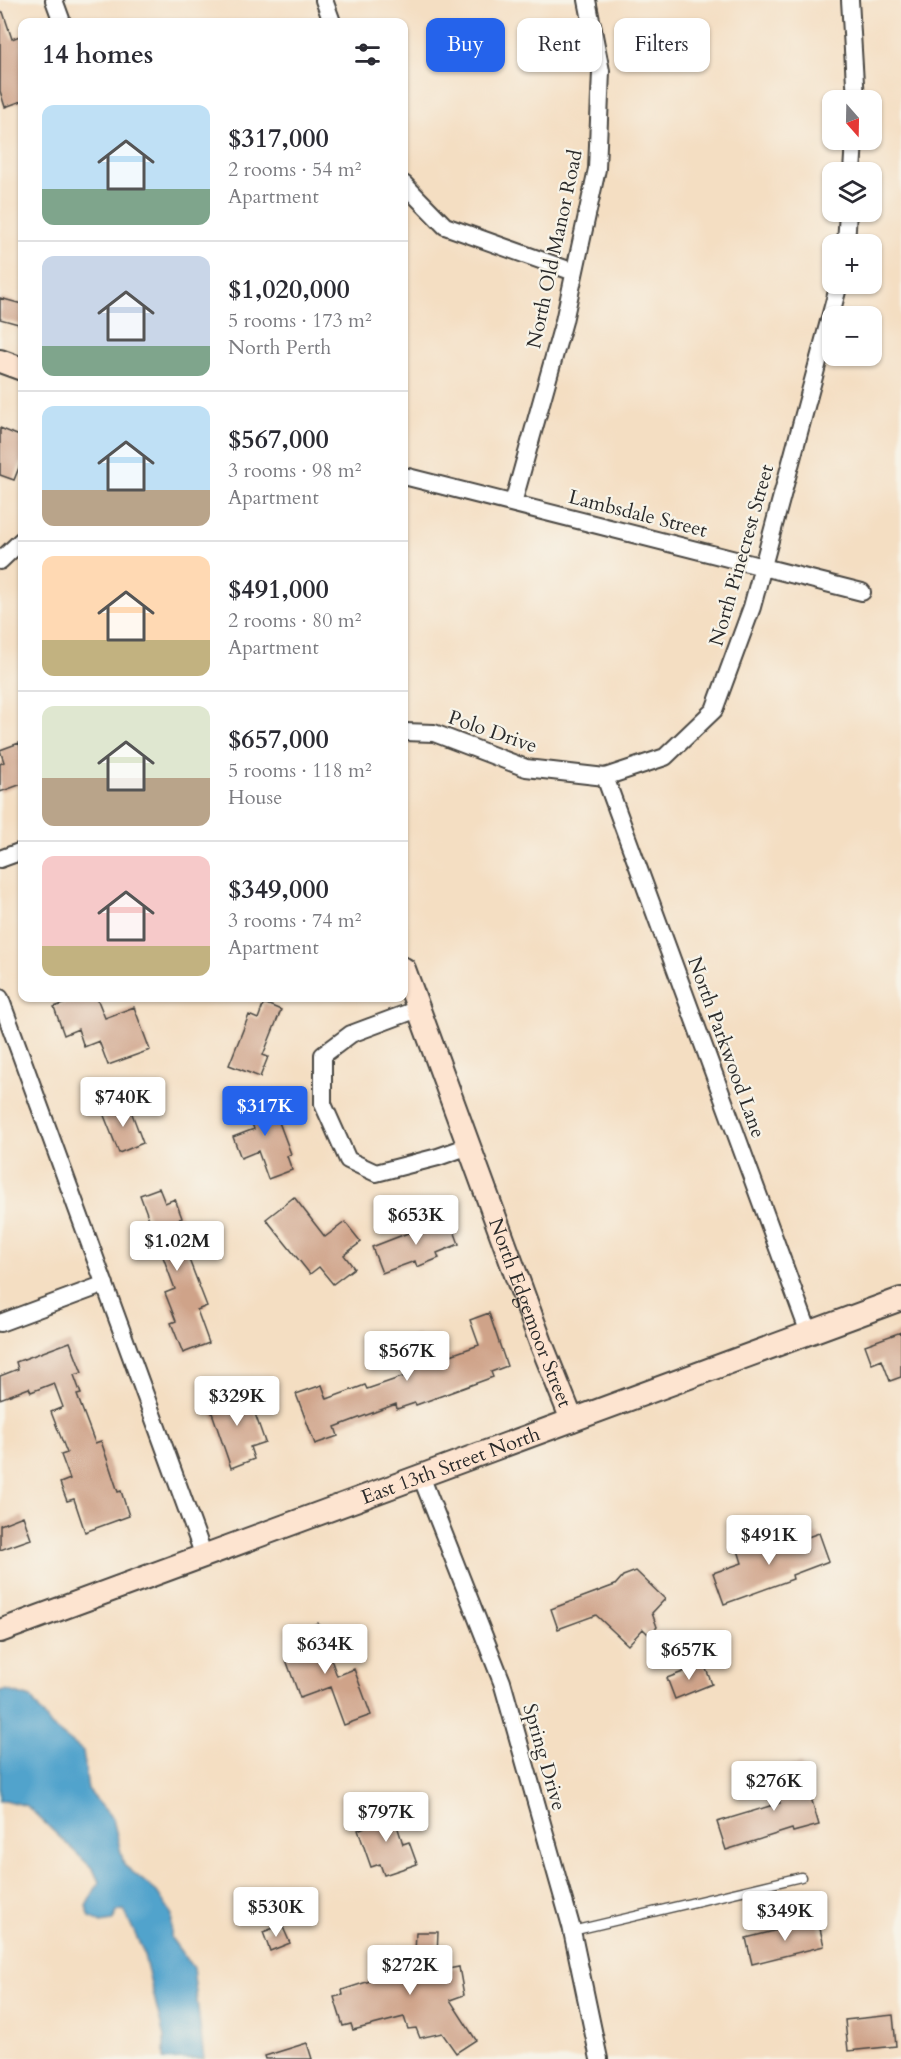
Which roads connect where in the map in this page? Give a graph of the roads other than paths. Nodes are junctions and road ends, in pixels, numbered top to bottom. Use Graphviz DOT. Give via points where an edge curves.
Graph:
graph roads {
  1 [pos="54,0"];
  2 [pos="324,0"];
  3 [pos="587,0"];
  4 [pos="850,0"];
  5 [pos="61,18"];
  6 [pos="331,18"];
  7 [pos="855,90"];
  8 [pos="408,188"];
  9 [pos="574,272"];
  10 [pos="836,294"];
  11 [pos="0,361"];
  12 [pos="18,368"];
  13 [pos="408,477"];
  14 [pos="513,503"];
  15 [pos="18,544"];
  16 [pos="0,561"];
  17 [pos="762,567"];
  18 [pos="862,592"];
  19 [pos="408,732"];
  20 [pos="605,777"];
  21 [pos="18,852"];
  22 [pos="0,859"];
  23 [pos="408,980"];
  24 [pos="0,998"];
  25 [pos="418,1009"];
  26 [pos="469,1146"];
  27 [pos="105,1284"];
  28 [pos="901,1299"];
  29 [pos="0,1323"];
  30 [pos="809,1333"];
  31 [pos="572,1420"];
  32 [pos="421,1476"];
  33 [pos="204,1556"];
  34 [pos="0,1631"];
  35 [pos="801,1877"];
  36 [pos="572,1930"];
  37 [pos="599,2059"];
  1 -- 5 [label="street"];
  2 -- 6 [label="street"];
  3 -- 9 [label="street, North Old Manor Road" via="601,72 597,169"];
  4 -- 7 [label="street"];
  8 -- 9 [label="street" via="445,226"];
  9 -- 14 [label="street, North Old Manor Road"];
  10 -- 17 [label="street, North Pinecrest Street"];
  11 -- 12 [label="main road"];
  13 -- 14 [label="street, Lambsdale Street"];
  14 -- 17 [label="street, Lambsdale Street"];
  15 -- 16 [label="street"];
  17 -- 18 [label="street, Lambsdale Street"];
  17 -- 20 [label="street, North Pinecrest Street" via="752,607 714,711 664,757"];
  19 -- 20 [label="street, Polo Drive" via="434,733 526,768"];
  20 -- 30 [label="street, North Parkwood Lane"];
  21 -- 22 [label="street"];
  23 -- 25 [label="main road, North Edgemoor Street"];
  24 -- 27 [label="street"];
  25 -- 26 [label="main road, North Edgemoor Street"];
  25 -- 26 [label="street" via="351,1034 323,1055 323,1104 348,1160 376,1173"];
  26 -- 31 [label="main road, North Edgemoor Street"];
  27 -- 29 [label="street"];
  27 -- 33 [label="street"];
  28 -- 30 [label="main road, East 13th Street North"];
  30 -- 31 [label="main road, East 13th Street North"];
  31 -- 32 [label="main road, East 13th Street North"];
  32 -- 33 [label="main road, East 13th Street North"];
  32 -- 36 [label="street, Spring Drive" via="502,1682"];
  33 -- 34 [label="main road, East 13th Street North"];
  35 -- 36 [label="lane"];
  36 -- 37 [label="street, Spring Drive"];
}
